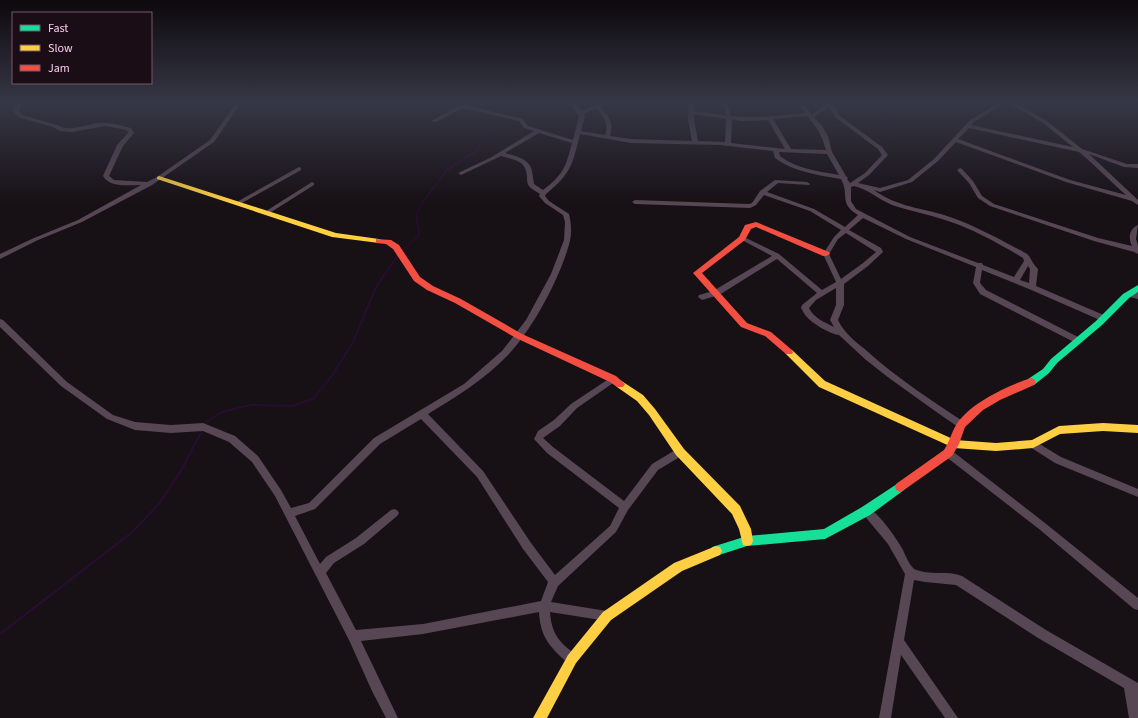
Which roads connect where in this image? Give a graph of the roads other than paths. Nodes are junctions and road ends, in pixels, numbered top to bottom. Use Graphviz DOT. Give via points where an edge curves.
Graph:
graph roads {
  1 [pos="128,137"];
  2 [pos="215,137"];
  3 [pos="529,137"];
  4 [pos="556,137"];
  5 [pos="576,137"];
  6 [pos="607,137"];
  7 [pos="694,137"];
  8 [pos="728,137"];
  9 [pos="782,137"];
  10 [pos="825,137"];
  11 [pos="864,137"];
  12 [pos="959,137"];
  13 [pos="1018,137"];
  14 [pos="1062,137"];
  15 [pos="956,140"];
  16 [pos="574,142"];
  17 [pos="695,142"];
  18 [pos="728,144"];
  19 [pos="1077,149"];
  20 [pos="776,150"];
  21 [pos="790,150"];
  22 [pos="829,152"];
  23 [pos="501,154"];
  24 [pos="1138,166"];
  25 [pos="299,169"];
  26 [pos="960,170"];
  27 [pos="461,173"];
  28 [pos="160,178"];
  29 [pos="845,178"];
  30 [pos="150,184"];
  31 [pos="312,184"];
  32 [pos="806,184"];
  33 [pos="851,185"];
  34 [pos="867,188"];
  35 [pos="762,192"];
  36 [pos="543,193"];
  37 [pos="1132,198"];
  38 [pos="635,202"];
  39 [pos="238,203"];
  40 [pos="1138,203"];
  41 [pos="266,213"];
  42 [pos="862,215"];
  43 [pos="1138,227"];
  44 [pos="845,230"];
  45 [pos="742,238"];
  46 [pos="1138,251"];
  47 [pos="826,254"];
  48 [pos="0,256"];
  49 [pos="777,256"];
  50 [pos="1027,261"];
  51 [pos="980,265"];
  52 [pos="1016,281"];
  53 [pos="840,283"];
  54 [pos="1032,286"];
  55 [pos="1138,288"];
  56 [pos="716,293"];
  57 [pos="822,293"];
  58 [pos="1134,295"];
  59 [pos="702,297"];
  60 [pos="1103,318"];
  61 [pos="0,322"];
  62 [pos="838,332"];
  63 [pos="519,336"];
  64 [pos="1078,340"];
  65 [pos="613,379"];
  66 [pos="421,413"];
  67 [pos="961,425"];
  68 [pos="1138,429"];
  69 [pos="954,444"];
  70 [pos="1033,444"];
  71 [pos="680,452"];
  72 [pos="948,453"];
  73 [pos="1138,493"];
  74 [pos="625,506"];
  75 [pos="866,511"];
  76 [pos="289,513"];
  77 [pos="394,513"];
  78 [pos="747,540"];
  79 [pos="320,572"];
  80 [pos="910,573"];
  81 [pos="554,582"];
  82 [pos="1138,605"];
  83 [pos="545,606"];
  84 [pos="607,616"];
  85 [pos="353,636"];
  86 [pos="899,642"];
  87 [pos="572,659"];
  88 [pos="1134,687"];
  89 [pos="546,715"];
  90 [pos="392,718"];
  91 [pos="885,718"];
  92 [pos="952,718"];
  93 [pos="1135,718"];
  1 -- 30 [label="street" via="120,145 106,176 113,182"];
  2 -- 28 [label="street"];
  3 -- 23 [label="street"];
  4 -- 16 [label="street"];
  5 -- 16 [label="street"];
  6 -- 17 [label="street" via="631,141"];
  7 -- 17 [label="street"];
  8 -- 18 [label="street"];
  9 -- 21 [label="street"];
  10 -- 22 [label="street"];
  11 -- 33 [label="street" via="885,155 868,174"];
  12 -- 15 [label="street"];
  13 -- 19 [label="street"];
  14 -- 19 [label="street"];
  15 -- 34 [label="street" via="910,182 880,190"];
  15 -- 37 [label="street" via="1068,181"];
  16 -- 36 [label="street" via="565,172"];
  17 -- 18 [label="street"];
  18 -- 20 [label="street"];
  19 -- 24 [label="street" via="1104,156 1126,166"];
  19 -- 37 [label="street" via="1095,162"];
  20 -- 21 [label="street"];
  20 -- 29 [label="street" via="777,157 786,163 809,171"];
  21 -- 22 [label="street"];
  22 -- 29 [label="street"];
  23 -- 27 [label="street"];
  23 -- 36 [label="street" via="527,164 531,185"];
  25 -- 39 [label="street"];
  26 -- 46 [label="street" via="980,197 992,204 1096,240"];
  28 -- 30 [label="street"];
  28 -- 39 [label="street"];
  29 -- 33 [label="street"];
  30 -- 48 [label="street" via="80,221"];
  31 -- 41 [label="street"];
  32 -- 35 [label="street" via="777,181"];
  33 -- 34 [label="street"];
  33 -- 42 [label="street" via="848,201 854,210"];
  34 -- 50 [label="street" via="901,206 949,219 1000,241 1026,257"];
  35 -- 38 [label="street" via="750,206"];
  35 -- 44 [label="street" via="812,210"];
  36 -- 63 [label="street" via="543,199 566,214 567,240 555,274"];
  37 -- 40 [label="street"];
  39 -- 41 [label="street"];
  41 -- 63 [label="street" via="335,235 388,242 400,252 417,279"];
  42 -- 44 [label="street"];
  42 -- 51 [label="street" via="908,238"];
  43 -- 46 [label="street" via="1132,234"];
  44 -- 47 [label="street" via="836,238"];
  44 -- 53 [label="street" via="876,247 880,252"];
  45 -- 47 [label="street" via="748,227 756,224"];
  45 -- 49 [label="street"];
  45 -- 56 [label="street" via="697,273"];
  47 -- 53 [label="street"];
  49 -- 56 [label="street"];
  49 -- 57 [label="street"];
  50 -- 52 [label="street"];
  50 -- 54 [label="street" via="1034,269"];
  51 -- 52 [label="street"];
  51 -- 64 [label="street" via="976,281 977,287 983,292"];
  52 -- 54 [label="street"];
  53 -- 57 [label="street"];
  53 -- 67 [label="street" via="840,305 834,320 839,331 888,373"];
  54 -- 60 [label="street"];
  55 -- 58 [label="street"];
  56 -- 59 [label="street"];
  56 -- 69 [label="street" via="744,325 764,332 778,341 822,384"];
  57 -- 62 [label="street" via="806,305 806,311 816,321"];
  58 -- 60 [label="street"];
  60 -- 64 [label="street"];
  61 -- 76 [label="street" via="64,384 110,417 135,426 171,429 203,427 232,439 255,459"];
  63 -- 65 [label="street"];
  63 -- 66 [label="street" via="505,353 467,386"];
  64 -- 67 [label="street" via="1032,382 980,406"];
  65 -- 71 [label="street" via="640,398"];
  65 -- 74 [label="street" via="574,406 538,439"];
  66 -- 76 [label="street" via="377,441 312,506"];
  66 -- 81 [label="street" via="480,474"];
  67 -- 69 [label="street"];
  68 -- 70 [label="street" via="1103,427 1059,430"];
  69 -- 70 [label="street" via="996,447"];
  69 -- 72 [label="street"];
  70 -- 73 [label="street" via="1058,460"];
  71 -- 74 [label="street" via="655,467"];
  71 -- 78 [label="street" via="736,510 746,529"];
  72 -- 75 [label="street"];
  72 -- 82 [label="street"];
  74 -- 81 [label="street" via="613,529"];
  75 -- 78 [label="street" via="825,534"];
  75 -- 80 [label="street" via="892,540"];
  76 -- 79 [label="street"];
  77 -- 79 [label="street" via="360,541 330,560"];
  78 -- 84 [label="street" via="678,567"];
  79 -- 85 [label="street"];
  80 -- 86 [label="street"];
  80 -- 88 [label="street" via="916,576 958,580 1042,634"];
  81 -- 83 [label="street"];
  83 -- 84 [label="street"];
  83 -- 85 [label="street" via="423,629"];
  83 -- 87 [label="street" via="545,621 551,637"];
  84 -- 87 [label="street"];
  85 -- 90 [label="street"];
  86 -- 91 [label="street"];
  86 -- 92 [label="street"];
  87 -- 89 [label="street"];
  88 -- 93 [label="street"];
}
